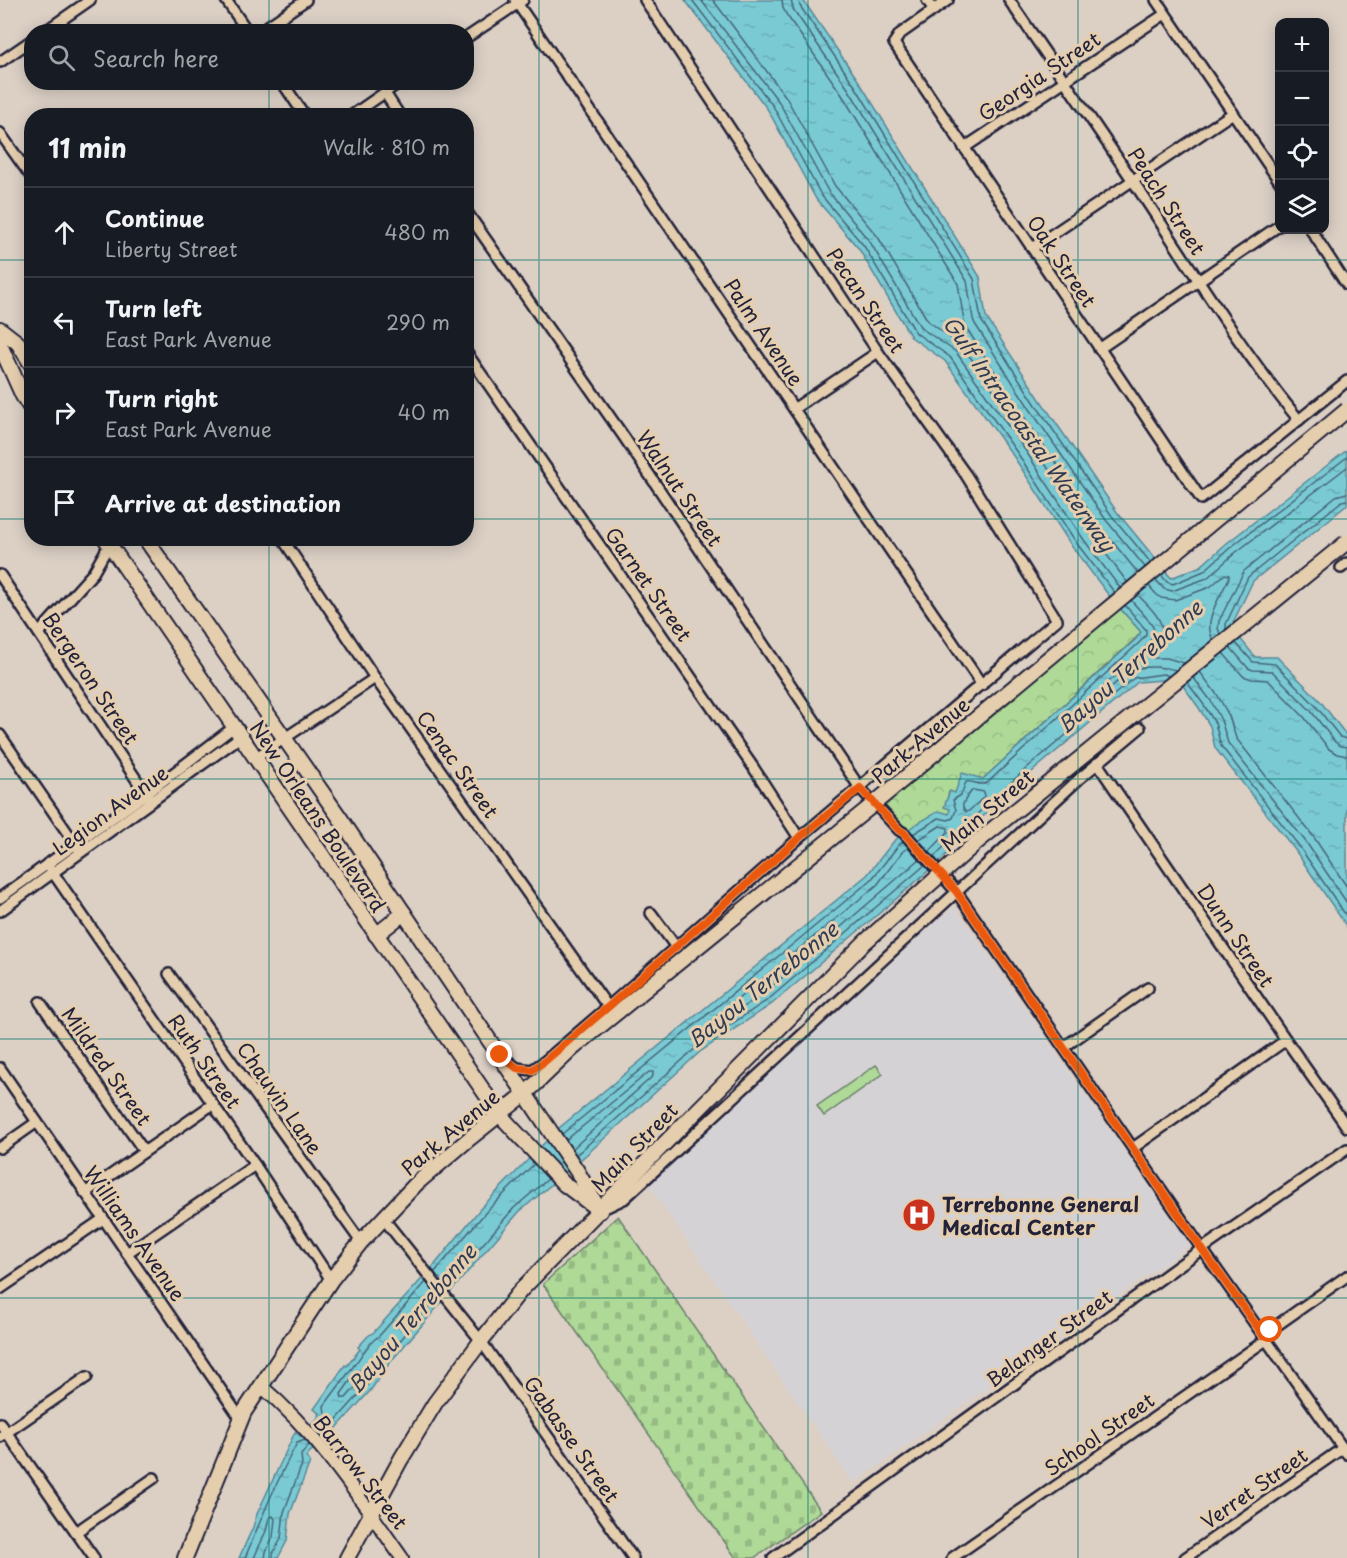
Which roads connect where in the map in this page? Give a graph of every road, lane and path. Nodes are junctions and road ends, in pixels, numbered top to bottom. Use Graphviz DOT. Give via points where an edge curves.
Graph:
graph roads {
  1 [pos="90,0"];
  2 [pos="226,0"];
  3 [pos="306,0"];
  4 [pos="645,0"];
  5 [pos="927,0"];
  6 [pos="948,0"];
  7 [pos="1009,0"];
  8 [pos="1156,0"];
  9 [pos="519,1"];
  10 [pos="934,10"];
  11 [pos="1165,14"];
  12 [pos="56,24"];
  13 [pos="242,24"];
  14 [pos="272,24"];
  15 [pos="474,32"];
  16 [pos="24,46"];
  17 [pos="0,62"];
  18 [pos="1064,81"];
  19 [pos="287,90"];
  20 [pos="389,90"];
  21 [pos="385,93"];
  22 [pos="300,108"];
  23 [pos="363,108"];
  24 [pos="395,108"];
  25 [pos="1233,113"];
  26 [pos="0,133"];
  27 [pos="964,148"];
  28 [pos="24,167"];
  29 [pos="1132,180"];
  30 [pos="1279,180"];
  31 [pos="474,223"];
  32 [pos="1275,228"];
  33 [pos="1314,234"];
  34 [pos="1032,248"];
  35 [pos="1198,280"];
  36 [pos="1347,285"];
  37 [pos="0,329"];
  38 [pos="0,337"];
  39 [pos="1099,349"];
  40 [pos="878,352"];
  41 [pos="24,353"];
  42 [pos="474,364"];
  43 [pos="1347,381"];
  44 [pos="24,398"];
  45 [pos="795,408"];
  46 [pos="1347,410"];
  47 [pos="1299,420"];
  48 [pos="1347,542"];
  49 [pos="106,546"];
  50 [pos="112,546"];
  51 [pos="151,546"];
  52 [pos="287,546"];
  53 [pos="0,575"];
  54 [pos="39,633"];
  55 [pos="375,678"];
  56 [pos="982,685"];
  57 [pos="1140,728"];
  58 [pos="237,732"];
  59 [pos="0,735"];
  60 [pos="284,738"];
  61 [pos="255,758"];
  62 [pos="1097,763"];
  63 [pos="180,768"];
  64 [pos="186,776"];
  65 [pos="860,788"];
  66 [pos="149,798"];
  67 [pos="799,838"];
  68 [pos="75,844"];
  69 [pos="81,852"];
  70 [pos="47,864"];
  71 [pos="53,873"];
  72 [pos="956,891"];
  73 [pos="0,898"];
  74 [pos="0,912"];
  75 [pos="404,913"];
  76 [pos="651,913"];
  77 [pos="376,935"];
  78 [pos="676,947"];
  79 [pos="169,974"];
  80 [pos="1148,988"];
  81 [pos="40,1002"];
  82 [pos="608,1007"];
  83 [pos="1286,1040"];
  84 [pos="1064,1047"];
  85 [pos="500,1055"];
  86 [pos="0,1068"];
  87 [pos="525,1094"];
  88 [pos="213,1104"];
  89 [pos="500,1115"];
  90 [pos="37,1122"];
  91 [pos="1347,1126"];
  92 [pos="0,1148"];
  93 [pos="1133,1148"];
  94 [pos="1347,1149"];
  95 [pos="144,1151"];
  96 [pos="255,1165"];
  97 [pos="85,1193"];
  98 [pos="600,1211"];
  99 [pos="103,1218"];
  100 [pos="383,1218"];
  101 [pos="361,1242"];
  102 [pos="1202,1249"];
  103 [pos="127,1253"];
  104 [pos="1347,1276"];
  105 [pos="331,1280"];
  106 [pos="0,1289"];
  107 [pos="1264,1337"];
  108 [pos="481,1341"];
  109 [pos="87,1377"];
  110 [pos="261,1386"];
  111 [pos="241,1419"];
  112 [pos="0,1423"];
  113 [pos="3,1435"];
  114 [pos="1344,1446"];
  115 [pos="154,1478"];
  116 [pos="370,1513"];
  117 [pos="76,1532"];
  118 [pos="94,1558"];
  119 [pos="185,1558"];
  120 [pos="347,1558"];
  121 [pos="402,1558"];
  122 [pos="633,1558"];
  123 [pos="773,1558"];
  124 [pos="952,1558"];
  125 [pos="1185,1558"];
  1 -- 12 [label="street"];
  2 -- 13 [label="street"];
  3 -- 14 [label="street"];
  4 -- 40 [label="street, Pecan Street"];
  5 -- 10 [label="street"];
  6 -- 10 [label="street"];
  7 -- 18 [label="street, Peach Street"];
  8 -- 11 [label="street"];
  9 -- 15 [label="street"];
  9 -- 45 [label="street, Palm Avenue"];
  10 -- 27 [label="street, Oak Street" via="900,34 894,43"];
  11 -- 18 [label="street, Georgia Street"];
  11 -- 25 [label="street"];
  16 -- 17 [label="street"];
  18 -- 27 [label="street, Georgia Street"];
  18 -- 29 [label="street, Peach Street"];
  19 -- 22 [label="street"];
  20 -- 21 [label="street"];
  21 -- 23 [label="street"];
  21 -- 24 [label="street"];
  25 -- 29 [label="street"];
  25 -- 30 [label="street"];
  26 -- 28 [label="street"];
  27 -- 34 [label="street, Oak Street"];
  29 -- 34 [label="street"];
  29 -- 35 [label="street, Peach Street"];
  31 -- 65 [label="street, Walnut Street"];
  32 -- 35 [label="street"];
  33 -- 36 [label="street"];
  34 -- 39 [label="street, Oak Street"];
  35 -- 39 [label="street"];
  35 -- 47 [label="street, Peach Street"];
  37 -- 41 [label="main road"];
  38 -- 44 [label="main road"];
  39 -- 47 [label="street, Oak Street" via="1201,499"];
  40 -- 45 [label="street"];
  40 -- 56 [label="street, Pecan Street" via="966,475 1058,620"];
  42 -- 67 [label="street, Garnet Street"];
  43 -- 47 [label="street"];
  45 -- 56 [label="street, Palm Avenue"];
  46 -- 87 [label="main road, Park Avenue, bridge" via="573,1048"];
  48 -- 98 [label="main road, Main Street, bridge" via="977,842 866,942"];
  49 -- 54 [label="street" via="93,573"];
  50 -- 58 [label="main road, New Orleans Boulevard"];
  51 -- 60 [label="main road, New Orleans Boulevard"];
  52 -- 55 [label="street, Cenac Street"];
  53 -- 54 [label="street, Bergeron Street"];
  54 -- 66 [label="street, Bergeron Street"];
  55 -- 60 [label="street"];
  55 -- 82 [label="street, Cenac Street"];
  56 -- 65 [label="street"];
  57 -- 62 [label="street, Main Street"];
  58 -- 61 [label="main road, New Orleans Boulevard"];
  58 -- 63 [label="street, Legion Avenue"];
  58 -- 64 [label="street, Legion Avenue"];
  59 -- 68 [label="street"];
  60 -- 61 [label="street"];
  60 -- 75 [label="main road, New Orleans Boulevard"];
  61 -- 77 [label="main road, New Orleans Boulevard"];
  62 -- 72 [label="street, Main Street"];
  62 -- 83 [label="street, Dunn Street"];
  63 -- 64 [label="street"];
  63 -- 66 [label="street, Legion Avenue"];
  64 -- 66 [label="street, Legion Avenue"];
  65 -- 67 [label="street"];
  65 -- 72 [label="street, Walnut Street"];
  66 -- 68 [label="street, Legion Avenue"];
  66 -- 69 [label="street, Legion Avenue"];
  67 -- 78 [label="street"];
  68 -- 69 [label="street"];
  68 -- 70 [label="street, Legion Avenue"];
  69 -- 71 [label="street, Legion Avenue"];
  70 -- 71 [label="street, Ruth Street"];
  70 -- 73 [label="street, Legion Avenue"];
  71 -- 74 [label="street, Legion Avenue"];
  71 -- 88 [label="street, Ruth Street"];
  72 -- 84 [label="street, Walnut Street"];
  72 -- 98 [label="street, Main Street" via="624,1199"];
  75 -- 77 [label="main road"];
  75 -- 85 [label="main road, New Orleans Boulevard"];
  76 -- 78 [label="street"];
  77 -- 89 [label="main road, New Orleans Boulevard"];
  78 -- 82 [label="street"];
  79 -- 101 [label="street, Chauvin Lane"];
  80 -- 84 [label="street"];
  81 -- 95 [label="street, Mildred Street"];
  82 -- 85 [label="street" via="532,1070 517,1068"];
  83 -- 91 [label="street, Dunn Street"];
  83 -- 93 [label="street"];
  84 -- 93 [label="street, Walnut Street"];
  85 -- 87 [label="main road, New Orleans Boulevard"];
  86 -- 90 [label="street, Williams Avenue"];
  87 -- 89 [label="main road, Park Avenue"];
  87 -- 98 [label="main road, New Orleans Boulevard"];
  88 -- 95 [label="street"];
  88 -- 96 [label="street, Ruth Street"];
  89 -- 98 [label="main road, New Orleans Boulevard" via="564,1184"];
  89 -- 100 [label="main road, Park Avenue" via="417,1183"];
  90 -- 92 [label="street"];
  90 -- 97 [label="street, Williams Avenue"];
  93 -- 102 [label="street, Walnut Street"];
  94 -- 102 [label="street, Belanger Street"];
  95 -- 97 [label="street"];
  96 -- 103 [label="street"];
  96 -- 105 [label="street, Ruth Street"];
  97 -- 99 [label="street, Williams Avenue"];
  98 -- 108 [label="main road, Main Street" via="521,1290"];
  99 -- 103 [label="street, Williams Avenue"];
  99 -- 106 [label="street"];
  100 -- 101 [label="main road, Park Avenue"];
  100 -- 108 [label="street, Gabasse Street"];
  101 -- 105 [label="main road, Park Avenue"];
  102 -- 107 [label="street, Walnut Street"];
  102 -- 123 [label="street, Belanger Street"];
  103 -- 111 [label="street, Williams Avenue"];
  104 -- 107 [label="street, School Street"];
  105 -- 110 [label="main road, Park Avenue"];
  107 -- 114 [label="street, Walnut Street"];
  107 -- 124 [label="street, School Street"];
  108 -- 116 [label="main road, Main Street" via="435,1403"];
  108 -- 122 [label="street, Gabasse Street"];
  109 -- 113 [label="street"];
  110 -- 111 [label="main road, Park Avenue"];
  110 -- 116 [label="main road, Barrow Street" via="324,1450"];
  111 -- 119 [label="main road, Park Avenue"];
  112 -- 113 [label="street"];
  113 -- 117 [label="street"];
  114 -- 125 [label="street, Verret Street"];
  115 -- 117 [label="street"];
  116 -- 120 [label="main road, Main Street"];
  116 -- 121 [label="main road, Barrow Street"];
  117 -- 118 [label="street"];
}
